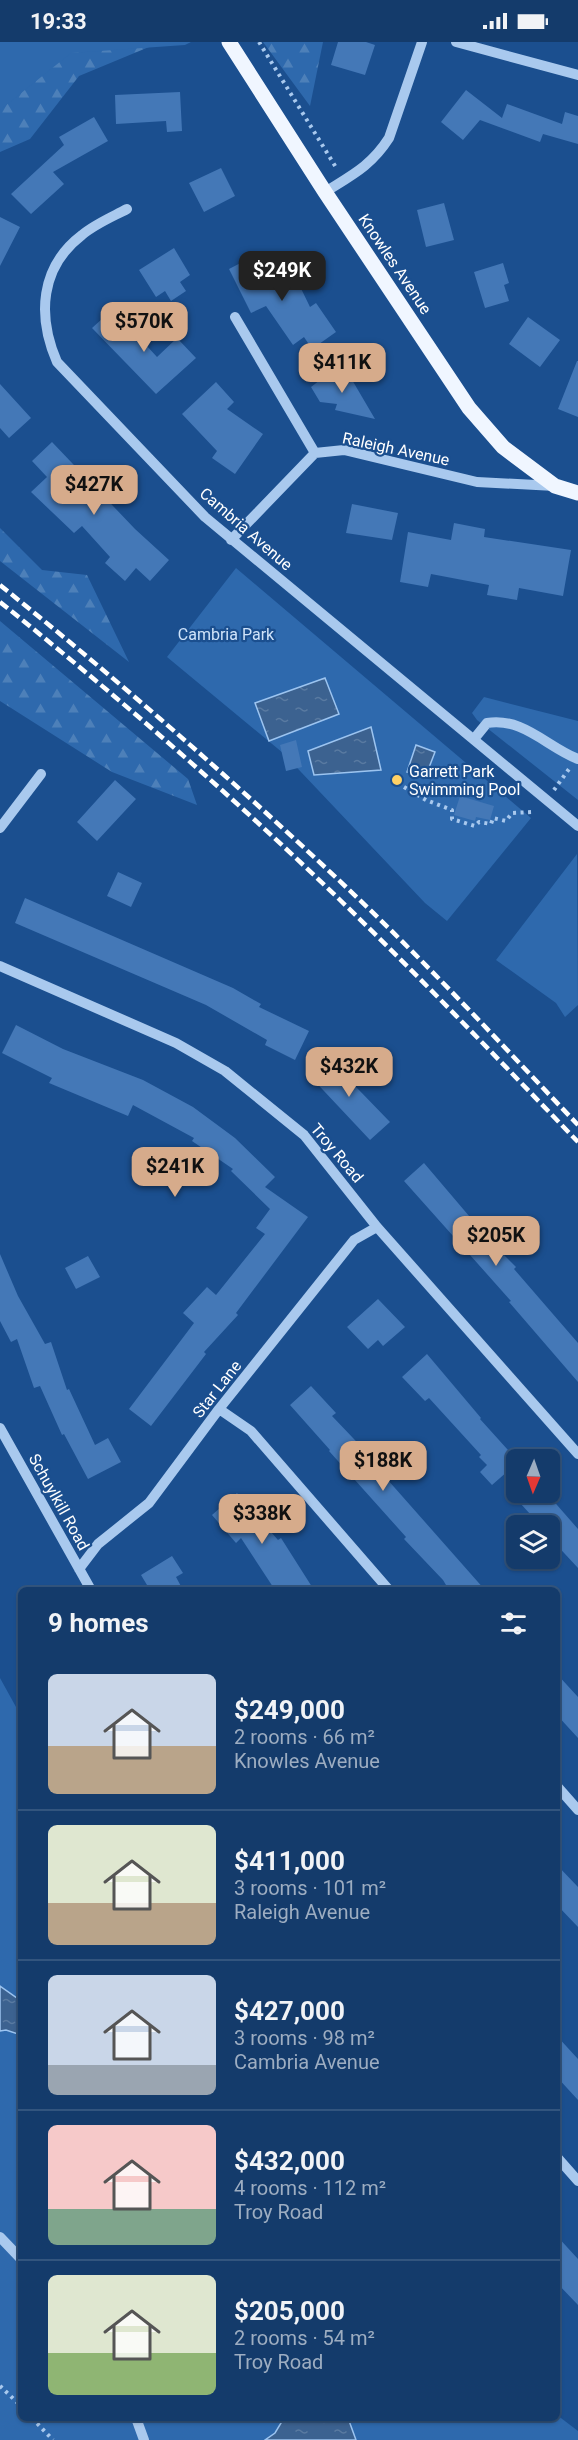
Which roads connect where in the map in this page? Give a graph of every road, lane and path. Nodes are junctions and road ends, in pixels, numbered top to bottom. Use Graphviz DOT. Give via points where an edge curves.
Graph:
graph roads {
  1 [pos="229,42"];
  2 [pos="259,42"];
  3 [pos="422,42"];
  4 [pos="456,42"];
  5 [pos="578,75"];
  6 [pos="337,169"];
  7 [pos="325,192"];
  8 [pos="127,209"];
  9 [pos="235,317"];
  10 [pos="315,453"];
  11 [pos="555,486"];
  12 [pos="578,493"];
  13 [pos="231,540"];
  14 [pos="474,739"];
  15 [pos="578,759"];
  16 [pos="41,774"];
  17 [pos="404,787"];
  18 [pos="534,814"];
  19 [pos="578,826"];
  20 [pos="0,828"];
  21 [pos="0,966"];
  22 [pos="377,1227"];
  23 [pos="219,1409"];
  24 [pos="0,1428"];
  25 [pos="578,1454"];
  26 [pos="79,1569"];
  27 [pos="89,1587"];
  28 [pos="386,1587"];
  29 [pos="560,1790"];
  30 [pos="578,1810"];
  31 [pos="560,2161"];
  32 [pos="578,2181"];
  33 [pos="0,2237"];
  34 [pos="18,2256"];
  35 [pos="0,2386"];
  36 [pos="18,2403"];
  37 [pos="35,2421"];
  38 [pos="137,2421"];
  39 [pos="53,2440"];
  40 [pos="144,2440"];
  1 -- 7 [label="main road, Knowles Avenue"];
  2 -- 6 [label="path"];
  3 -- 7 [label="street" via="381,151 370,163"];
  4 -- 5 [label="street"];
  7 -- 11 [label="main road, Knowles Avenue" via="470,408 502,447"];
  8 -- 13 [label="street, Cambria Avenue" via="82,234 60,257 47,288 49,343 57,362"];
  9 -- 10 [label="street"];
  10 -- 11 [label="street, Raleigh Avenue" via="344,450 477,482"];
  10 -- 13 [label="street"];
  11 -- 12 [label="main road, Knowles Avenue"];
  13 -- 14 [label="street, Cambria Avenue"];
  14 -- 15 [label="street" via="487,723 499,721 531,731"];
  14 -- 19 [label="street, Cambria Avenue"];
  16 -- 20 [label="street"];
  17 -- 18 [label="path" via="452,810 452,819 475,826 479,822 491,824 493,818 506,821 512,813"];
  21 -- 22 [label="street, Troy Road" via="176,1043 225,1071 304,1135"];
  22 -- 23 [label="street, Star Lane" via="354,1240"];
  22 -- 25 [label="street, Troy Road"];
  23 -- 26 [label="street, Star Lane" via="149,1503 98,1544"];
  23 -- 28 [label="street" via="251,1431"];
  24 -- 26 [label="street, Schuylkill Road"];
  26 -- 27 [label="street, Schuylkill Road"];
  29 -- 30 [label="street"];
  31 -- 32 [label="street"];
  33 -- 34 [label="street"];
  35 -- 36 [label="path"];
  37 -- 39 [label="path"];
  38 -- 40 [label="street"];
}
